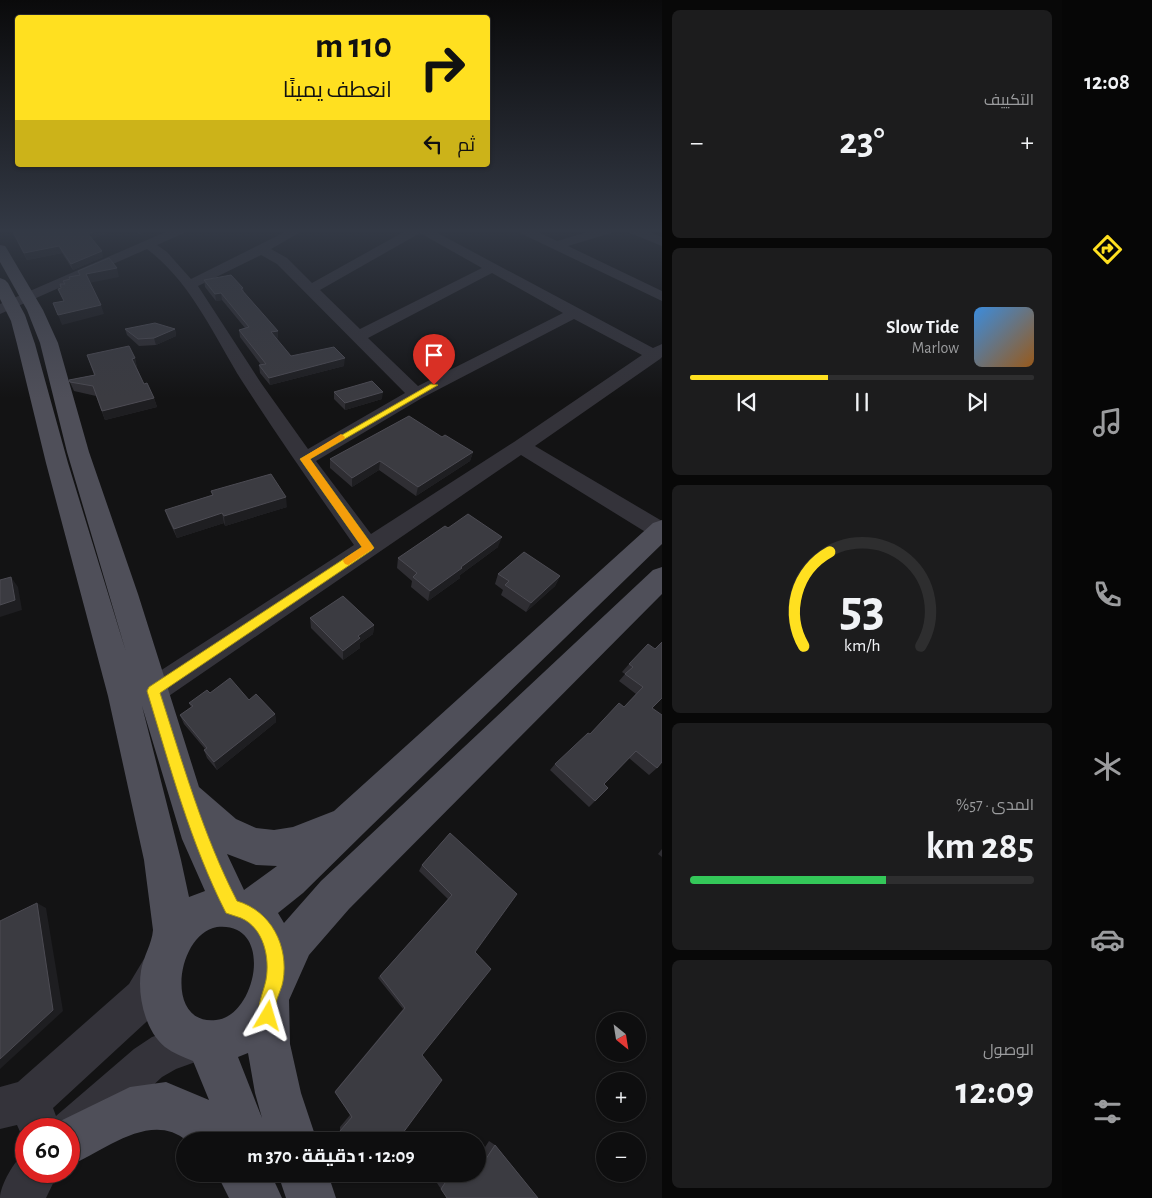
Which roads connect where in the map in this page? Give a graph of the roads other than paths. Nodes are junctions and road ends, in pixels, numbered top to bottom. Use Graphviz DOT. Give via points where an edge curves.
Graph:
graph roads {
  1 [pos="7,286"];
  2 [pos="43,286"];
  3 [pos="190,286"];
  4 [pos="306,286"];
  5 [pos="317,286"];
  6 [pos="457,286"];
  7 [pos="525,286"];
  8 [pos="640,286"];
  9 [pos="310,290"];
  10 [pos="662,297"];
  11 [pos="10,299"];
  12 [pos="574,313"];
  13 [pos="357,337"];
  14 [pos="658,352"];
  15 [pos="416,394"];
  16 [pos="521,446"];
  17 [pos="305,459"];
  18 [pos="661,530"];
  19 [pos="368,548"];
  20 [pos="662,577"];
  21 [pos="153,691"];
  22 [pos="184,793"];
  23 [pos="352,819"];
  24 [pos="240,910"];
  25 [pos="168,949"];
  26 [pos="271,991"];
  27 [pos="202,1042"];
  28 [pos="23,1113"];
  29 [pos="80,1124"];
  30 [pos="213,1132"];
  31 [pos="243,1132"];
  32 [pos="290,1132"];
  33 [pos="80,1136"];
  34 [pos="247,1182"];
  35 [pos="256,1182"];
  36 [pos="306,1182"];
  37 [pos="29,1183"];
  38 [pos="20,1198"];
  39 [pos="257,1198"];
  40 [pos="261,1198"];
  41 [pos="311,1198"];
  1 -- 11 [label="main road"];
  2 -- 11 [label="street"];
  3 -- 17 [label="street"];
  4 -- 9 [label="street"];
  5 -- 9 [label="street"];
  6 -- 13 [label="street"];
  7 -- 12 [label="street"];
  8 -- 10 [label="street"];
  9 -- 13 [label="street"];
  11 -- 21 [label="main road" via="49,343 76,445"];
  11 -- 25 [label="main road" via="21,323 56,462 114,658 163,863 171,910"];
  12 -- 14 [label="street"];
  12 -- 15 [label="street"];
  13 -- 15 [label="street"];
  14 -- 16 [label="street"];
  15 -- 17 [label="street"];
  16 -- 18 [label="street"];
  16 -- 19 [label="street"];
  17 -- 19 [label="street"];
  18 -- 23 [label="main road"];
  19 -- 21 [label="street"];
  20 -- 26 [label="main road" via="335,895 295,941"];
  21 -- 22 [label="main road"];
  22 -- 23 [label="main road" via="221,831 240,842 272,849 304,843"];
  22 -- 24 [label="main road" via="200,838"];
  23 -- 24 [label="main road" via="270,897"];
  24 -- 25 [label="main road" via="215,907 200,913 185,924"];
  24 -- 26 [label="main road" via="261,923 270,939 275,959"];
  25 -- 27 [label="main road" via="160,979 169,1018 181,1033"];
  25 -- 28 [label="street" via="144,998"];
  26 -- 27 [label="main road" via="255,1022 218,1043"];
  26 -- 32 [label="main road" via="268,1044"];
  27 -- 29 [label="street" via="166,1051 148,1063"];
  27 -- 31 [label="main road" via="221,1071"];
  30 -- 33 [label="main road" via="198,1119 166,1105 130,1110"];
  34 -- 39 [label="main road"];
  35 -- 40 [label="main road"];
  36 -- 41 [label="main road"];
  37 -- 38 [label="street"];
}
